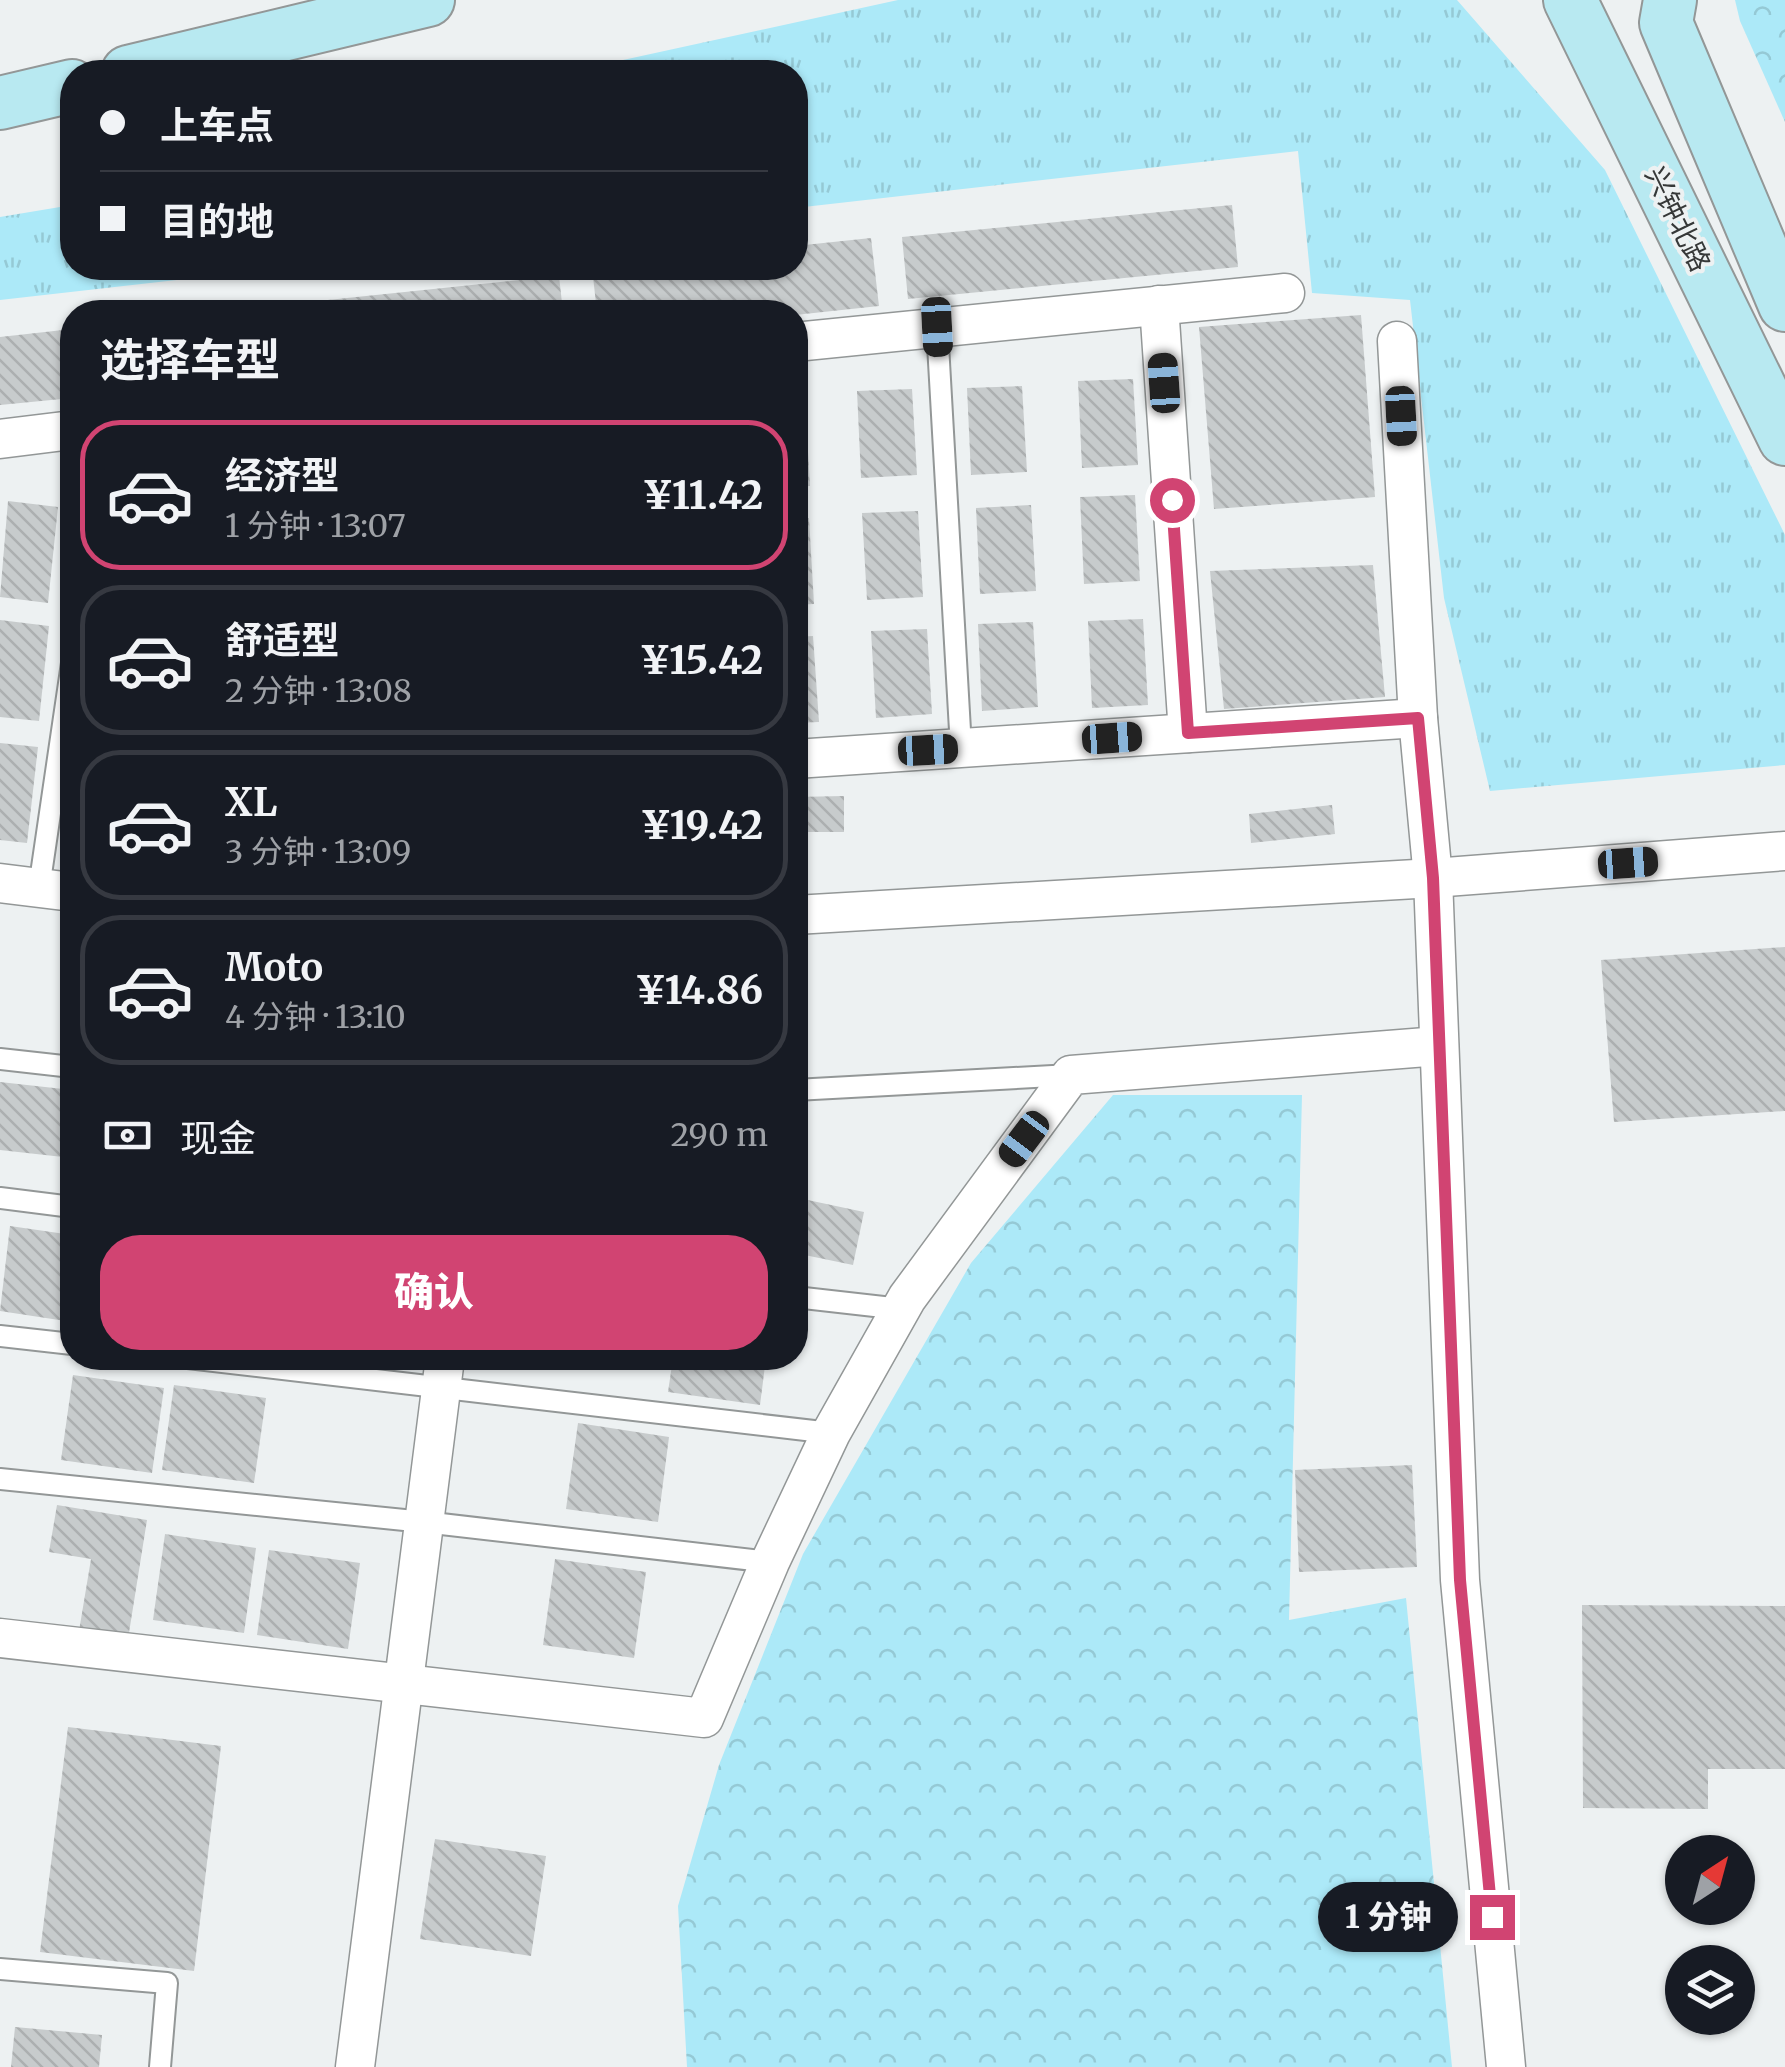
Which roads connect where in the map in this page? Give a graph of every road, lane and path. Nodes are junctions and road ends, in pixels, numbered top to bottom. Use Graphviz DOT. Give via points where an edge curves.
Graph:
graph roads {
  1 [pos="428,0"];
  2 [pos="1570,0"];
  3 [pos="1670,0"];
  4 [pos="178,60"];
  5 [pos="60,89"];
  6 [pos="0,103"];
  7 [pos="1285,293"];
  8 [pos="1159,305"];
  9 [pos="1785,305"];
  10 [pos="937,327"];
  11 [pos="808,341"];
  12 [pos="1396,341"];
  13 [pos="60,432"];
  14 [pos="1785,438"];
  15 [pos="0,439"];
  16 [pos="1418,718"];
  17 [pos="1188,733"];
  18 [pos="961,748"];
  19 [pos="808,758"];
  20 [pos="60,834"];
  21 [pos="1785,851"];
  22 [pos="1433,878"];
  23 [pos="0,883"];
  24 [pos="56,890"];
  25 [pos="808,914"];
  26 [pos="1439,1046"];
  27 [pos="0,1059"];
  28 [pos="60,1065"];
  29 [pos="1072,1075"];
  30 [pos="808,1089"];
  31 [pos="0,1198"];
  32 [pos="60,1206"];
  33 [pos="808,1298"];
  34 [pos="901,1309"];
  35 [pos="0,1336"];
  36 [pos="60,1343"];
  37 [pos="407,1370"];
  38 [pos="443,1372"];
  39 [pos="831,1433"];
  40 [pos="0,1479"];
  41 [pos="424,1522"];
  42 [pos="770,1562"];
  43 [pos="0,1638"];
  44 [pos="403,1683"];
  45 [pos="0,1969"];
  46 [pos="160,2067"];
  47 [pos="355,2067"];
  48 [pos="1506,2067"];
  1 -- 4 [label="main road"];
  2 -- 14 [label="main road, 兴钟北路"];
  3 -- 9 [label="main road" via="1666,23"];
  5 -- 6 [label="main road"];
  7 -- 8 [label="street"];
  8 -- 10 [label="street"];
  8 -- 17 [label="street"];
  10 -- 11 [label="street"];
  10 -- 18 [label="lane"];
  12 -- 16 [label="street"];
  13 -- 15 [label="street"];
  16 -- 17 [label="street"];
  16 -- 22 [label="street"];
  17 -- 18 [label="street"];
  18 -- 19 [label="street"];
  20 -- 24 [label="lane"];
  21 -- 22 [label="street"];
  22 -- 25 [label="street"];
  22 -- 26 [label="street"];
  23 -- 24 [label="street"];
  26 -- 29 [label="street"];
  26 -- 48 [label="street" via="1460,1580"];
  27 -- 28 [label="lane"];
  29 -- 30 [label="lane"];
  29 -- 34 [label="street"];
  31 -- 32 [label="lane"];
  33 -- 34 [label="lane"];
  34 -- 39 [label="street"];
  35 -- 36 [label="lane"];
  37 -- 38 [label="lane"];
  38 -- 39 [label="lane"];
  38 -- 41 [label="street"];
  39 -- 42 [label="street"];
  40 -- 41 [label="lane"];
  41 -- 42 [label="lane"];
  41 -- 44 [label="street"];
  42 -- 44 [label="street" via="704,1718"];
  43 -- 44 [label="street"];
  44 -- 47 [label="street"];
  45 -- 46 [label="lane" via="167,1983"];
}
